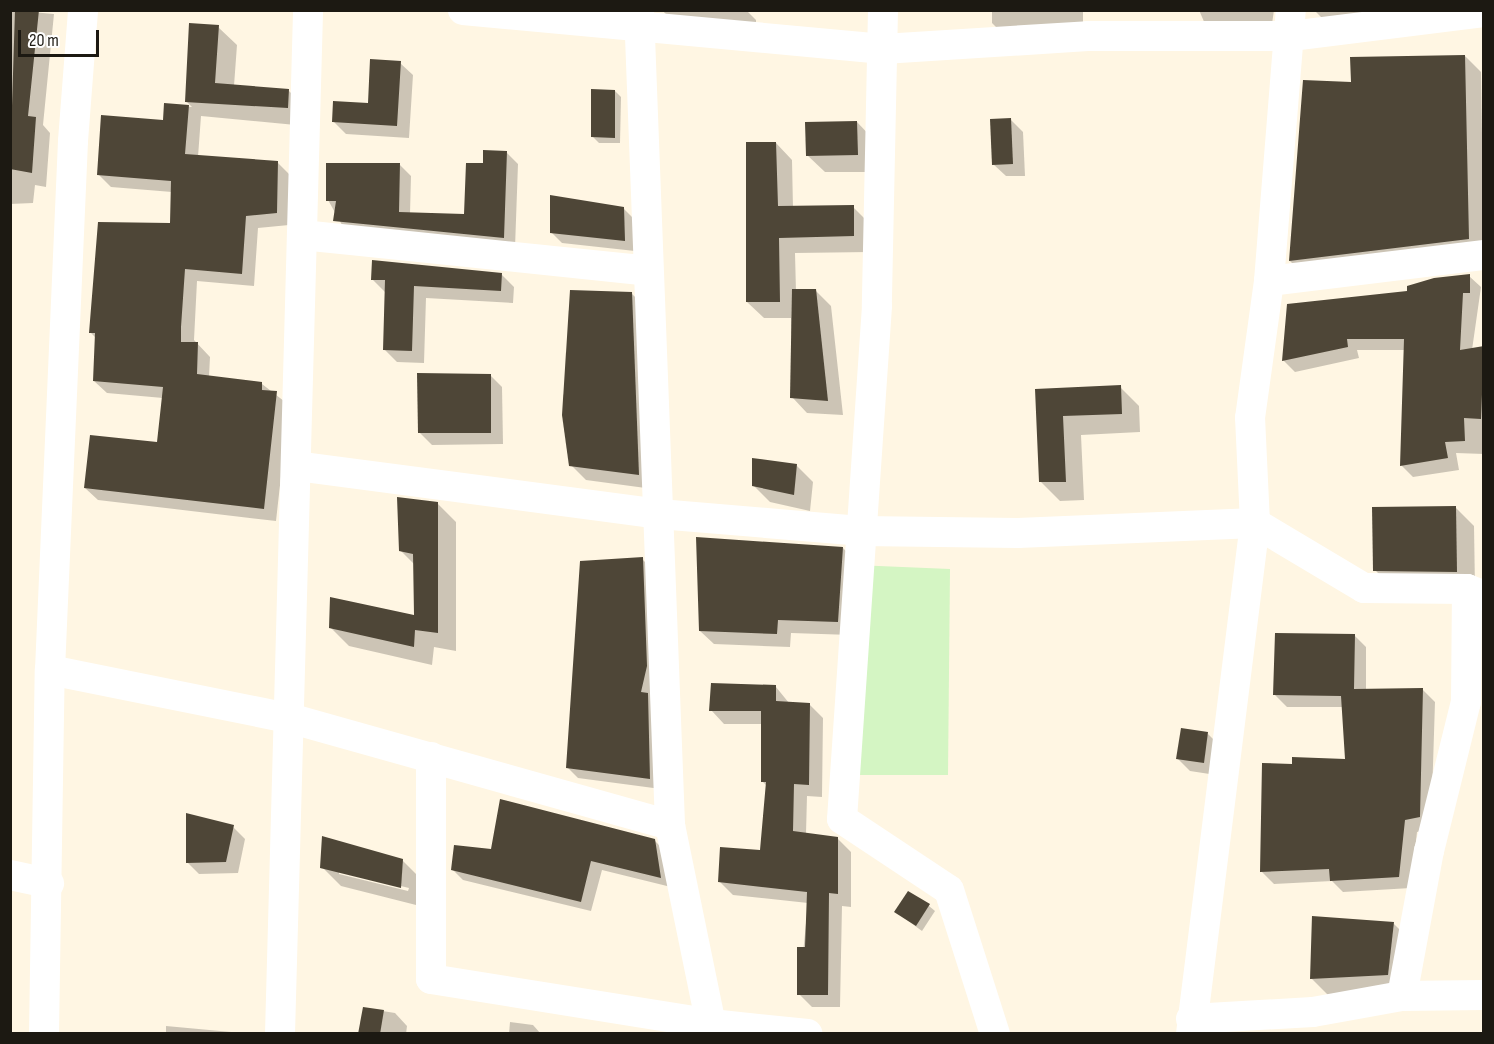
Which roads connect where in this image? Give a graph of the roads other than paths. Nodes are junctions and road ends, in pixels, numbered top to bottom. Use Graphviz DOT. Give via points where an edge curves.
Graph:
graph roads {
  1 [pos="83,10"];
  2 [pos="308,10"];
  3 [pos="463,10"];
  4 [pos="884,10"];
  5 [pos="1484,12"];
  6 [pos="640,21"];
  7 [pos="1087,23"];
  8 [pos="1291,23"];
  9 [pos="883,49"];
  10 [pos="302,235"];
  11 [pos="1484,255"];
  12 [pos="648,271"];
  13 [pos="1269,280"];
  14 [pos="296,466"];
  15 [pos="659,514"];
  16 [pos="1255,523"];
  17 [pos="860,531"];
  18 [pos="1475,593"];
  19 [pos="50,670"];
  20 [pos="289,718"];
  21 [pos="431,758"];
  22 [pos="670,825"];
  23 [pos="10,874"];
  24 [pos="49,883"];
  25 [pos="1484,995"];
  26 [pos="1402,996"];
  27 [pos="1191,1026"];
  28 [pos="710,1029"];
  29 [pos="44,1034"];
  30 [pos="280,1034"];
  31 [pos="807,1034"];
  32 [pos="995,1034"];
  1 -- 19 [label="street" via="73,141"];
  2 -- 10 [label="street"];
  3 -- 6 [label="street"];
  4 -- 9 [label="street"];
  5 -- 8 [label="street"];
  6 -- 9 [label="street"];
  6 -- 12 [label="street"];
  7 -- 8 [label="street"];
  7 -- 9 [label="street"];
  8 -- 13 [label="street"];
  9 -- 17 [label="street" via="877,306"];
  10 -- 12 [label="street"];
  10 -- 14 [label="street"];
  11 -- 13 [label="street"];
  12 -- 15 [label="street"];
  13 -- 16 [label="street" via="1250,418"];
  14 -- 15 [label="street"];
  14 -- 20 [label="street"];
  15 -- 17 [label="street"];
  15 -- 22 [label="street"];
  16 -- 17 [label="street" via="1018,533"];
  16 -- 18 [label="street" via="1364,588"];
  16 -- 27 [label="street" via="1214,878"];
  17 -- 32 [label="street" via="842,819 949,890"];
  18 -- 26 [label="street" via="1466,702 1429,851"];
  19 -- 20 [label="street"];
  19 -- 24 [label="street"];
  20 -- 21 [label="street"];
  20 -- 30 [label="street"];
  21 -- 22 [label="street"];
  21 -- 28 [label="street" via="431,979"];
  22 -- 28 [label="street"];
  23 -- 24 [label="street"];
  24 -- 29 [label="street"];
  25 -- 26 [label="street"];
  26 -- 27 [label="street" via="1313,1012"];
  28 -- 31 [label="street"];
}
